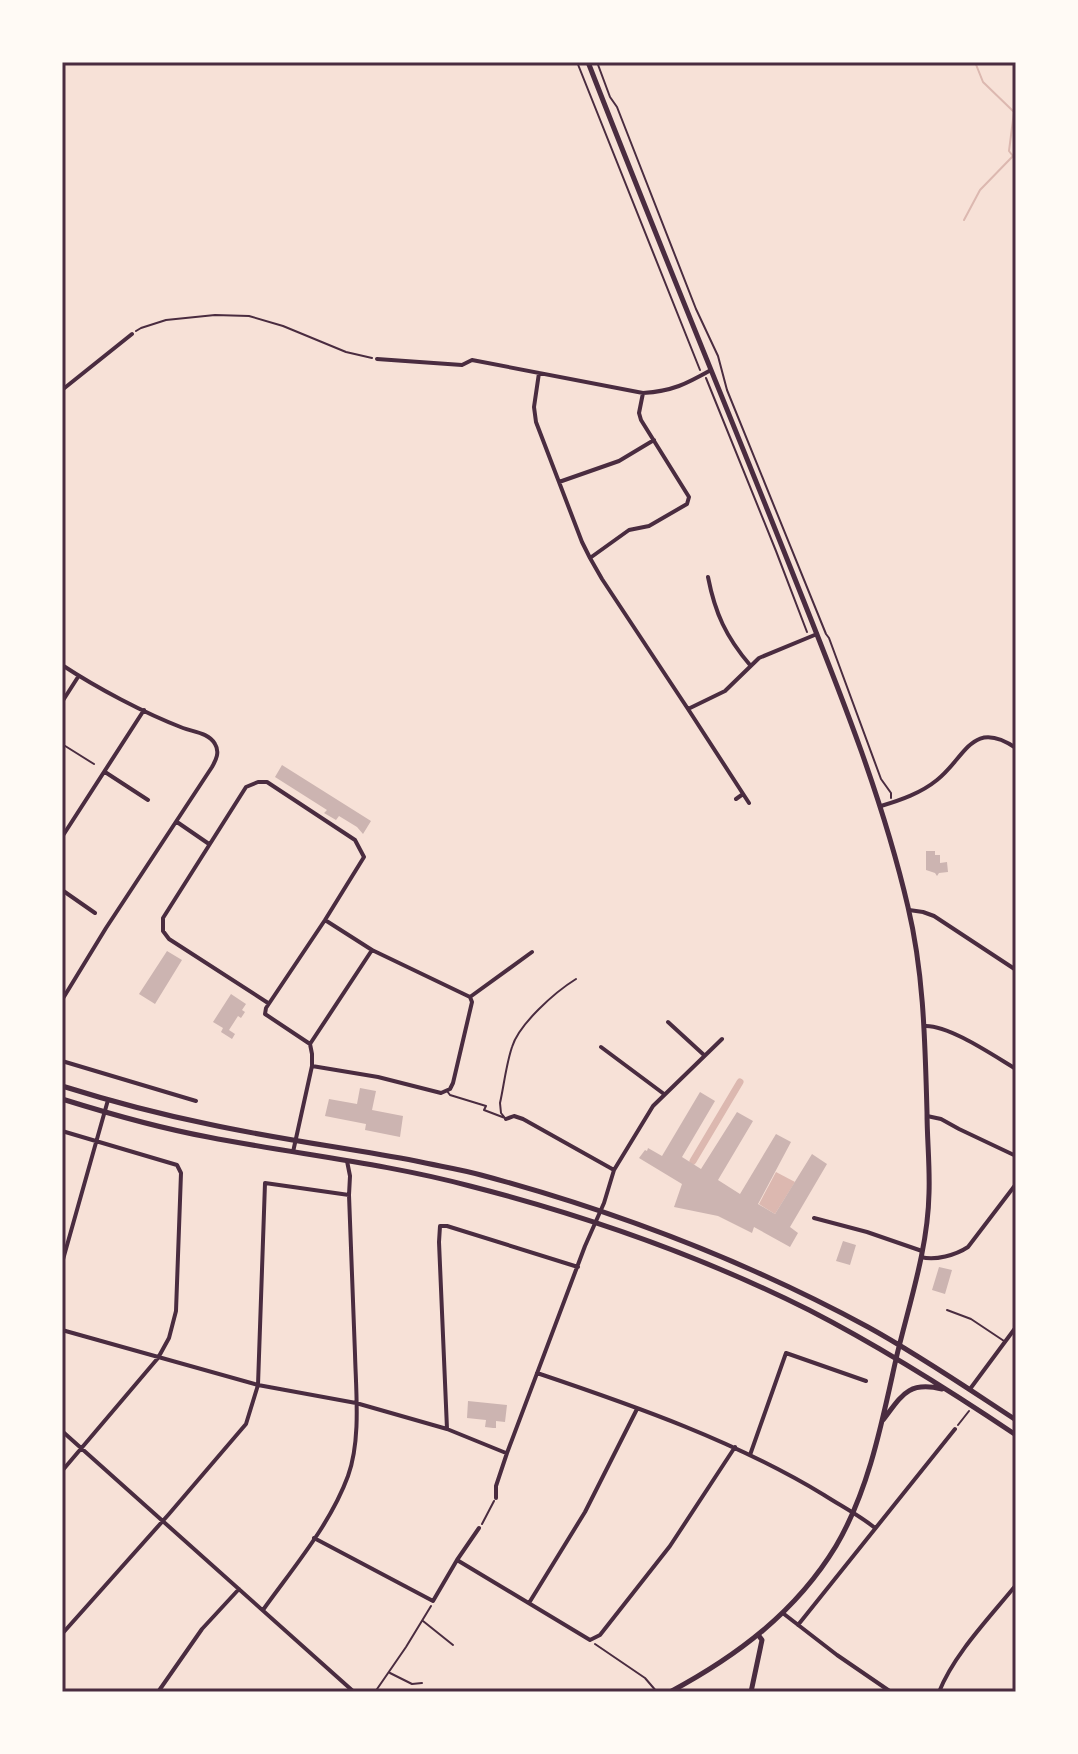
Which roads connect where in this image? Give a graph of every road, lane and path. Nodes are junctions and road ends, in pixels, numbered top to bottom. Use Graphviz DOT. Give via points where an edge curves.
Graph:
graph roads {
  1 [pos="577,62"];
  2 [pos="588,62"];
  3 [pos="597,62"];
  4 [pos="132,334"];
  5 [pos="377,359"];
  6 [pos="699,369"];
  7 [pos="711,370"];
  8 [pos="539,373"];
  9 [pos="62,390"];
  10 [pos="711,391"];
  11 [pos="643,393"];
  12 [pos="654,440"];
  13 [pos="559,482"];
  14 [pos="590,558"];
  15 [pos="708,577"];
  16 [pos="817,634"];
  17 [pos="809,637"];
  18 [pos="62,665"];
  19 [pos="750,665"];
  20 [pos="79,676"];
  21 [pos="62,702"];
  22 [pos="688,709"];
  23 [pos="144,710"];
  24 [pos="62,744"];
  25 [pos="1016,748"];
  26 [pos="94,764"];
  27 [pos="105,772"];
  28 [pos="743,794"];
  29 [pos="736,799"];
  30 [pos="148,800"];
  31 [pos="749,803"];
  32 [pos="891,803"];
  33 [pos="881,806"];
  34 [pos="177,822"];
  35 [pos="62,837"];
  36 [pos="209,844"];
  37 [pos="62,890"];
  38 [pos="909,910"];
  39 [pos="95,913"];
  40 [pos="325,920"];
  41 [pos="372,950"];
  42 [pos="532,952"];
  43 [pos="1016,970"];
  44 [pos="576,979"];
  45 [pos="470,997"];
  46 [pos="62,1000"];
  47 [pos="268,1003"];
  48 [pos="668,1022"];
  49 [pos="925,1026"];
  50 [pos="722,1039"];
  51 [pos="310,1044"];
  52 [pos="601,1047"];
  53 [pos="704,1055"];
  54 [pos="62,1061"];
  55 [pos="312,1066"];
  56 [pos="1016,1069"];
  57 [pos="62,1086"];
  58 [pos="447,1091"];
  59 [pos="664,1094"];
  60 [pos="62,1099"];
  61 [pos="108,1100"];
  62 [pos="196,1101"];
  63 [pos="105,1112"];
  64 [pos="927,1116"];
  65 [pos="506,1119"];
  66 [pos="62,1131"];
  67 [pos="296,1140"];
  68 [pos="97,1142"];
  69 [pos="293,1152"];
  70 [pos="1016,1156"];
  71 [pos="347,1161"];
  72 [pos="614,1170"];
  73 [pos="1016,1184"];
  74 [pos="349,1195"];
  75 [pos="601,1211"];
  76 [pos="814,1218"];
  77 [pos="596,1222"];
  78 [pos="922,1254"];
  79 [pos="62,1263"];
  80 [pos="578,1267"];
  81 [pos="947,1310"];
  82 [pos="1016,1327"];
  83 [pos="62,1330"];
  84 [pos="1005,1342"];
  85 [pos="899,1345"];
  86 [pos="158,1358"];
  87 [pos="896,1358"];
  88 [pos="537,1373"];
  89 [pos="866,1381"];
  90 [pos="258,1385"];
  91 [pos="948,1390"];
  92 [pos="970,1390"];
  93 [pos="356,1403"];
  94 [pos="973,1407"];
  95 [pos="637,1409"];
  96 [pos="883,1420"];
  97 [pos="1016,1420"];
  98 [pos="447,1429"];
  99 [pos="955,1429"];
  100 [pos="62,1431"];
  101 [pos="1016,1435"];
  102 [pos="735,1447"];
  103 [pos="82,1449"];
  104 [pos="507,1453"];
  105 [pos="750,1455"];
  106 [pos="62,1471"];
  107 [pos="496,1498"];
  108 [pos="853,1512"];
  109 [pos="163,1520"];
  110 [pos="479,1528"];
  111 [pos="875,1528"];
  112 [pos="314,1538"];
  113 [pos="457,1560"];
  114 [pos="1016,1585"];
  115 [pos="239,1589"];
  116 [pos="433,1601"];
  117 [pos="529,1603"];
  118 [pos="263,1610"];
  119 [pos="784,1614"];
  120 [pos="422,1620"];
  121 [pos="798,1625"];
  122 [pos="62,1634"];
  123 [pos="759,1636"];
  124 [pos="590,1640"];
  125 [pos="453,1645"];
  126 [pos="389,1672"];
  127 [pos="422,1683"];
  128 [pos="876,1683"];
  129 [pos="158,1692"];
  130 [pos="354,1692"];
  131 [pos="375,1692"];
  132 [pos="657,1692"];
  133 [pos="670,1692"];
  134 [pos="751,1692"];
  135 [pos="871,1692"];
  136 [pos="891,1692"];
  137 [pos="939,1692"];
  1 -- 6 [label="path"];
  2 -- 7 [label="main road"];
  3 -- 32 [label="path" via="718,356"];
  4 -- 5 [label="path" via="166,320 249,316"];
  4 -- 9 [label="street"];
  5 -- 8 [label="street" via="462,365 472,360"];
  7 -- 11 [label="street" via="666,392"];
  7 -- 16 [label="main road"];
  8 -- 11 [label="street"];
  8 -- 13 [label="street" via="536,422"];
  10 -- 17 [label="path"];
  11 -- 12 [label="street" via="639,413"];
  12 -- 13 [label="street" via="619,461"];
  12 -- 14 [label="street" via="689,497 687,504 649,526 629,530"];
  13 -- 14 [label="street"];
  14 -- 22 [label="street"];
  15 -- 19 [label="street" via="721,624"];
  16 -- 17 [label="street"];
  16 -- 33 [label="main road"];
  17 -- 19 [label="street"];
  18 -- 20 [label="street"];
  19 -- 22 [label="street" via="725,691"];
  20 -- 21 [label="street"];
  20 -- 23 [label="street"];
  22 -- 28 [label="street"];
  23 -- 27 [label="street"];
  23 -- 34 [label="street" via="204,735 218,749"];
  24 -- 26 [label="lane"];
  25 -- 32 [label="street" via="997,737 978,739 927,787"];
  27 -- 30 [label="street"];
  27 -- 35 [label="street"];
  28 -- 29 [label="street"];
  28 -- 31 [label="street"];
  32 -- 33 [label="street"];
  33 -- 38 [label="main road"];
  34 -- 36 [label="street"];
  34 -- 46 [label="street"];
  36 -- 40 [label="street" via="246,787 267,782 355,840 364,857"];
  36 -- 47 [label="street" via="163,918 163,931"];
  37 -- 39 [label="street"];
  38 -- 43 [label="street" via="934,916"];
  38 -- 49 [label="main road"];
  40 -- 41 [label="street"];
  40 -- 47 [label="street"];
  41 -- 45 [label="street"];
  41 -- 51 [label="street"];
  42 -- 45 [label="street"];
  44 -- 65 [label="lane" via="535,1013 513,1044 500,1103"];
  45 -- 58 [label="street"];
  47 -- 51 [label="street" via="265,1014"];
  48 -- 53 [label="street"];
  49 -- 56 [label="street" via="956,1035"];
  49 -- 64 [label="main road"];
  50 -- 53 [label="street"];
  51 -- 55 [label="street"];
  52 -- 59 [label="street"];
  53 -- 59 [label="street"];
  54 -- 62 [label="street"];
  55 -- 58 [label="street"];
  55 -- 67 [label="street"];
  57 -- 61 [label="main road"];
  58 -- 65 [label="lane"];
  59 -- 72 [label="street"];
  60 -- 63 [label="main road"];
  61 -- 63 [label="street"];
  61 -- 67 [label="main road"];
  63 -- 68 [label="street"];
  63 -- 69 [label="main road"];
  64 -- 70 [label="street"];
  64 -- 78 [label="main road" via="929,1195"];
  65 -- 72 [label="street" via="523,1119"];
  66 -- 68 [label="street"];
  67 -- 69 [label="street"];
  67 -- 75 [label="main road" via="479,1174"];
  68 -- 79 [label="street"];
  68 -- 86 [label="street" via="177,1165 181,1173 176,1311"];
  69 -- 71 [label="main road"];
  71 -- 74 [label="street"];
  71 -- 77 [label="main road" via="467,1185"];
  72 -- 75 [label="street"];
  73 -- 78 [label="street" via="968,1247 930,1259"];
  74 -- 90 [label="street" via="265,1183"];
  74 -- 93 [label="street"];
  75 -- 77 [label="street"];
  75 -- 85 [label="main road" via="763,1275"];
  76 -- 78 [label="street"];
  77 -- 80 [label="street"];
  77 -- 87 [label="main road" via="727,1272"];
  78 -- 85 [label="main road"];
  80 -- 88 [label="street"];
  80 -- 98 [label="street" via="440,1226"];
  81 -- 84 [label="lane"];
  82 -- 84 [label="street"];
  83 -- 86 [label="street"];
  84 -- 92 [label="street"];
  85 -- 87 [label="main road"];
  85 -- 92 [label="main road"];
  86 -- 90 [label="street"];
  86 -- 103 [label="street"];
  87 -- 91 [label="main road"];
  87 -- 96 [label="main road"];
  88 -- 95 [label="street"];
  88 -- 104 [label="street"];
  89 -- 105 [label="street" via="786,1353"];
  90 -- 93 [label="street"];
  90 -- 109 [label="street" via="246,1424"];
  91 -- 94 [label="main road"];
  91 -- 96 [label="main road" via="908,1390"];
  92 -- 97 [label="main road"];
  93 -- 98 [label="street"];
  93 -- 112 [label="street" via="351,1468"];
  94 -- 99 [label="path"];
  94 -- 101 [label="main road"];
  95 -- 102 [label="street"];
  95 -- 117 [label="street" via="585,1512"];
  96 -- 108 [label="main road"];
  98 -- 104 [label="street"];
  99 -- 111 [label="street"];
  100 -- 103 [label="street"];
  102 -- 105 [label="street"];
  102 -- 124 [label="street" via="670,1546 600,1635"];
  103 -- 106 [label="street"];
  103 -- 109 [label="street"];
  104 -- 107 [label="street"];
  105 -- 108 [label="street"];
  107 -- 110 [label="path"];
  108 -- 111 [label="street"];
  108 -- 119 [label="main road" via="836,1545"];
  109 -- 115 [label="street"];
  109 -- 122 [label="street"];
  110 -- 113 [label="street"];
  111 -- 121 [label="street"];
  112 -- 116 [label="street"];
  112 -- 118 [label="street"];
  113 -- 116 [label="street"];
  113 -- 117 [label="street"];
  114 -- 137 [label="street" via="959,1657"];
  115 -- 118 [label="street"];
  115 -- 129 [label="street" via="202,1629"];
  116 -- 120 [label="path"];
  117 -- 124 [label="street"];
  118 -- 130 [label="street"];
  119 -- 121 [label="street"];
  119 -- 123 [label="main road"];
  120 -- 125 [label="path"];
  120 -- 126 [label="path"];
  121 -- 128 [label="street"];
  123 -- 133 [label="main road"];
  123 -- 134 [label="main road"];
  124 -- 132 [label="path"];
  126 -- 127 [label="path" via="412,1684"];
  126 -- 131 [label="path"];
  128 -- 135 [label="street"];
  128 -- 136 [label="street"];
}
